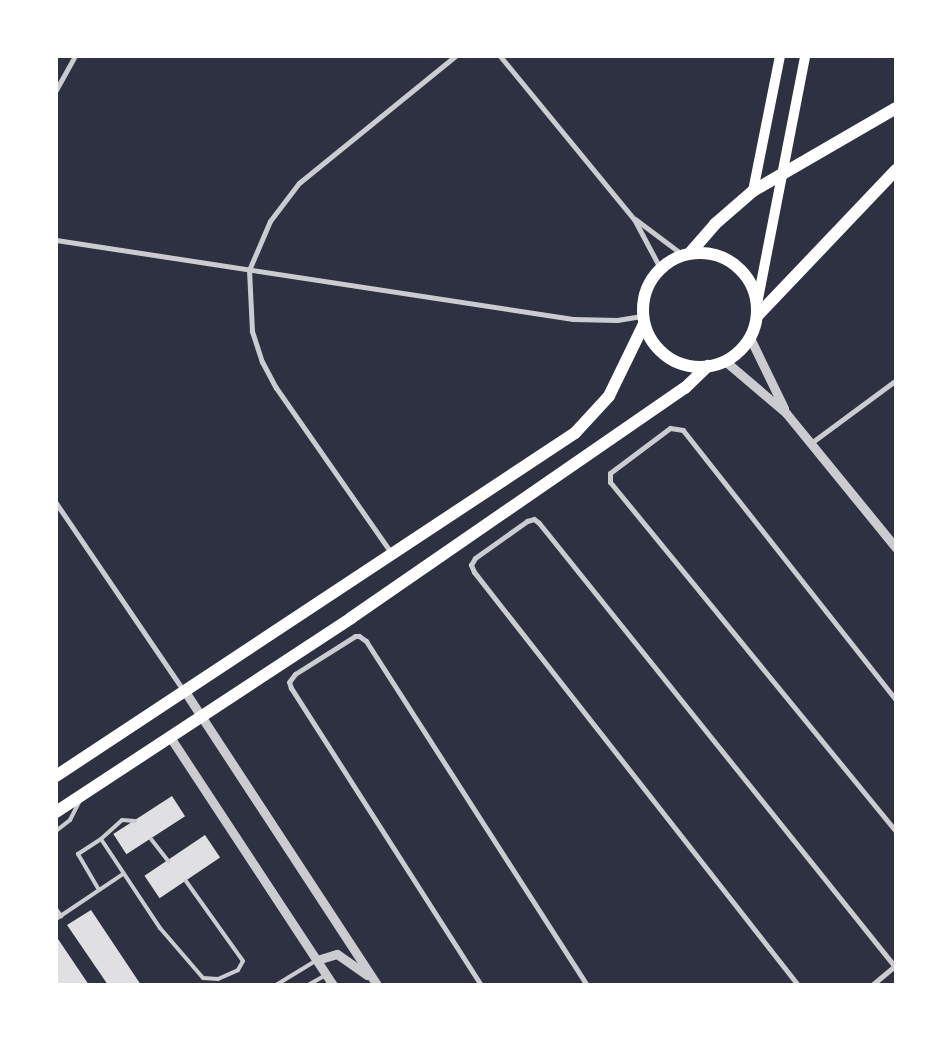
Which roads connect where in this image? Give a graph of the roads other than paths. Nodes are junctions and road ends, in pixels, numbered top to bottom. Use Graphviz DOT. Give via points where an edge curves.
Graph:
graph roads {
  1 [pos="75,56"];
  2 [pos="455,56"];
  3 [pos="500,56"];
  4 [pos="780,56"];
  5 [pos="806,56"];
  6 [pos="56,90"];
  7 [pos="896,108"];
  8 [pos="896,170"];
  9 [pos="782,173"];
  10 [pos="753,191"];
  11 [pos="634,219"];
  12 [pos="56,240"];
  13 [pos="686,254"];
  14 [pos="660,268"];
  15 [pos="249,270"];
  16 [pos="757,310"];
  17 [pos="643,320"];
  18 [pos="750,338"];
  19 [pos="725,361"];
  20 [pos="708,366"];
  21 [pos="896,380"];
  22 [pos="786,413"];
  23 [pos="811,442"];
  24 [pos="56,503"];
  25 [pos="896,548"];
  26 [pos="392,554"];
  27 [pos="186,693"];
  28 [pos="896,700"];
  29 [pos="202,716"];
  30 [pos="170,737"];
  31 [pos="56,776"];
  32 [pos="82,795"];
  33 [pos="56,812"];
  34 [pos="135,821"];
  35 [pos="56,831"];
  36 [pos="896,832"];
  37 [pos="101,839"];
  38 [pos="151,839"];
  39 [pos="168,861"];
  40 [pos="123,874"];
  41 [pos="186,881"];
  42 [pos="99,890"];
  43 [pos="56,909"];
  44 [pos="61,916"];
  45 [pos="56,919"];
  46 [pos="317,960"];
  47 [pos="895,967"];
  48 [pos="326,975"];
  49 [pos="375,982"];
  50 [pos="276,985"];
  51 [pos="308,985"];
  52 [pos="333,985"];
  53 [pos="481,985"];
  54 [pos="587,985"];
  55 [pos="798,985"];
  56 [pos="872,985"];
  1 -- 6 [label="street"];
  2 -- 15 [label="street" via="299,183 270,222"];
  3 -- 11 [label="street"];
  4 -- 10 [label="main road"];
  5 -- 9 [label="main road"];
  7 -- 9 [label="main road"];
  8 -- 16 [label="main road"];
  9 -- 10 [label="main road"];
  9 -- 16 [label="main road"];
  10 -- 13 [label="main road"];
  11 -- 13 [label="street"];
  11 -- 14 [label="street"];
  12 -- 15 [label="street"];
  13 -- 14 [label="main road"];
  13 -- 16 [label="main road" via="721,256 735,264 746,275"];
  14 -- 17 [label="main road" via="646,290"];
  15 -- 17 [label="street" via="572,318"];
  15 -- 26 [label="street" via="252,331 262,362 276,388"];
  16 -- 18 [label="main road"];
  17 -- 20 [label="main road" via="657,348 668,357 694,367"];
  17 -- 26 [label="main road" via="613,389 575,433"];
  18 -- 19 [label="main road"];
  18 -- 22 [label="street"];
  19 -- 20 [label="main road"];
  19 -- 22 [label="street"];
  20 -- 29 [label="main road" via="685,388"];
  21 -- 23 [label="street"];
  22 -- 23 [label="street"];
  23 -- 25 [label="street"];
  24 -- 27 [label="street"];
  26 -- 27 [label="main road"];
  27 -- 29 [label="street"];
  27 -- 31 [label="main road"];
  28 -- 36 [label="street" via="683,430 670,428 610,473 610,482"];
  29 -- 30 [label="main road"];
  29 -- 49 [label="street"];
  30 -- 32 [label="main road"];
  30 -- 46 [label="street"];
  32 -- 33 [label="main road"];
  32 -- 35 [label="lane" via="79,808"];
  34 -- 37 [label="lane" via="122,820"];
  37 -- 40 [label="lane"];
  37 -- 42 [label="lane" via="78,854"];
  38 -- 39 [label="lane"];
  40 -- 41 [label="lane" via="160,928 203,978 218,979 238,970 242,961"];
  40 -- 42 [label="lane"];
  42 -- 44 [label="lane"];
  43 -- 44 [label="lane"];
  44 -- 45 [label="lane"];
  46 -- 48 [label="street"];
  46 -- 49 [label="street" via="337,954"];
  46 -- 50 [label="lane"];
  47 -- 55 [label="street" via="539,523 527,521 476,558 471,564 474,572"];
  47 -- 56 [label="street"];
  48 -- 51 [label="lane"];
  48 -- 52 [label="street"];
  53 -- 54 [label="street" via="290,688 289,682 295,674 355,636 366,641"];
}
